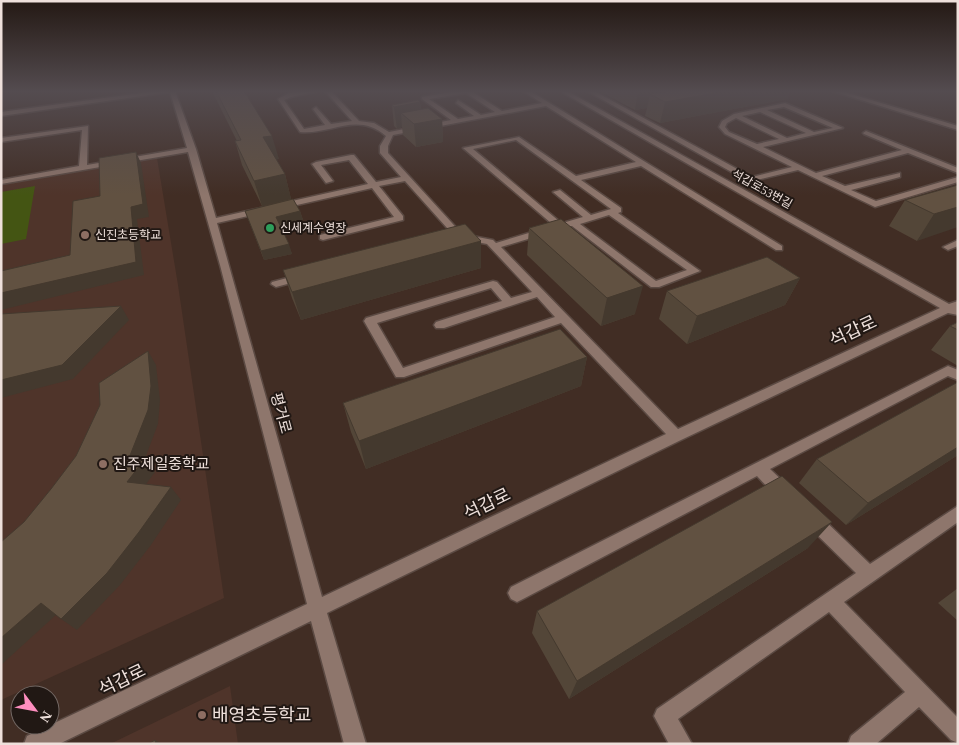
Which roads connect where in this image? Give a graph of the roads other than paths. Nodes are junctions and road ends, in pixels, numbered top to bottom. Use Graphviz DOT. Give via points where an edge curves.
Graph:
graph roads {
  1 [pos="184,126"];
  2 [pos="298,126"];
  3 [pos="337,126"];
  4 [pos="376,126"];
  5 [pos="431,126"];
  6 [pos="583,126"];
  7 [pos="624,126"];
  8 [pos="654,126"];
  9 [pos="722,126"];
  10 [pos="737,126"];
  11 [pos="758,126"];
  12 [pos="795,126"];
  13 [pos="835,126"];
  14 [pos="330,127"];
  15 [pos="866,133"];
  16 [pos="388,134"];
  17 [pos="813,134"];
  18 [pos="1,140"];
  19 [pos="786,140"];
  20 [pos="765,145"];
  21 [pos="755,147"];
  22 [pos="192,149"];
  23 [pos="908,151"];
  24 [pos="643,163"];
  25 [pos="83,167"];
  26 [pos="798,168"];
  27 [pos="958,171"];
  28 [pos="815,175"];
  29 [pos="897,175"];
  30 [pos="406,178"];
  31 [pos="575,179"];
  32 [pos="751,179"];
  33 [pos="958,179"];
  34 [pos="1,182"];
  35 [pos="329,182"];
  36 [pos="374,185"];
  37 [pos="729,185"];
  38 [pos="844,189"];
  39 [pos="557,192"];
  40 [pos="611,212"];
  41 [pos="590,218"];
  42 [pos="213,221"];
  43 [pos="574,223"];
  44 [pos="561,227"];
  45 [pos="323,237"];
  46 [pos="958,243"];
  47 [pos="495,246"];
  48 [pos="948,247"];
  49 [pos="779,248"];
  50 [pos="315,274"];
  51 [pos="276,284"];
  52 [pos="539,293"];
  53 [pos="509,303"];
  54 [pos="955,309"];
  55 [pos="563,318"];
  56 [pos="440,325"];
  57 [pos="958,376"];
  58 [pos="676,436"];
  59 [pos="758,468"];
  60 [pos="958,513"];
  61 [pos="869,574"];
  62 [pos="517,593"];
  63 [pos="831,601"];
  64 [pos="316,608"];
  65 [pos="919,693"];
  66 [pos="958,733"];
  67 [pos="35,744"];
  68 [pos="355,744"];
  69 [pos="682,744"];
  70 [pos="859,744"];
  1 -- 22 [label="street, 평거로"];
  2 -- 14 [label="street" via="302,132"];
  3 -- 14 [label="street"];
  4 -- 16 [label="street"];
  5 -- 16 [label="street"];
  6 -- 24 [label="street"];
  7 -- 37 [label="street, 석갑로53번길"];
  8 -- 32 [label="street"];
  9 -- 21 [label="street" via="723,130"];
  10 -- 20 [label="street"];
  11 -- 19 [label="street"];
  12 -- 17 [label="street"];
  13 -- 17 [label="street" via="840,128"];
  15 -- 23 [label="street"];
  16 -- 30 [label="street" via="384,153"];
  17 -- 19 [label="street"];
  18 -- 25 [label="street" via="86,127"];
  19 -- 20 [label="street"];
  20 -- 21 [label="street"];
  21 -- 26 [label="street"];
  22 -- 25 [label="street"];
  22 -- 42 [label="street, 평거로"];
  23 -- 27 [label="street"];
  23 -- 28 [label="street"];
  24 -- 31 [label="street"];
  24 -- 49 [label="street"];
  25 -- 34 [label="street"];
  26 -- 28 [label="street"];
  26 -- 32 [label="street"];
  28 -- 38 [label="street"];
  29 -- 38 [label="street"];
  30 -- 36 [label="street"];
  30 -- 47 [label="street" via="454,237 490,242"];
  31 -- 40 [label="street" via="618,210"];
  31 -- 44 [label="street" via="517,138 467,148"];
  32 -- 37 [label="street"];
  33 -- 38 [label="street" via="875,204"];
  35 -- 36 [label="street" via="316,164 351,157"];
  36 -- 42 [label="street"];
  36 -- 45 [label="street" via="400,218"];
  37 -- 54 [label="street, 석갑로53번길"];
  39 -- 41 [label="street"];
  40 -- 41 [label="street"];
  40 -- 43 [label="street" via="695,271 655,285"];
  41 -- 43 [label="street"];
  42 -- 64 [label="street, 평거로"];
  43 -- 44 [label="street"];
  44 -- 47 [label="street"];
  46 -- 48 [label="street"];
  47 -- 52 [label="street"];
  50 -- 51 [label="street"];
  52 -- 53 [label="street"];
  52 -- 55 [label="street"];
  53 -- 55 [label="street" via="493,284 370,321 400,374"];
  53 -- 56 [label="street"];
  54 -- 58 [label="street, 석갑로"];
  55 -- 58 [label="street"];
  57 -- 59 [label="street" via="948,370"];
  58 -- 64 [label="street, 석갑로"];
  59 -- 61 [label="street"];
  59 -- 62 [label="street"];
  60 -- 61 [label="street"];
  61 -- 63 [label="street"];
  63 -- 65 [label="street"];
  63 -- 69 [label="street" via="664,716"];
  64 -- 67 [label="street, 석갑로"];
  64 -- 68 [label="street, 평거로"];
  65 -- 66 [label="street"];
  65 -- 70 [label="street"];
}
